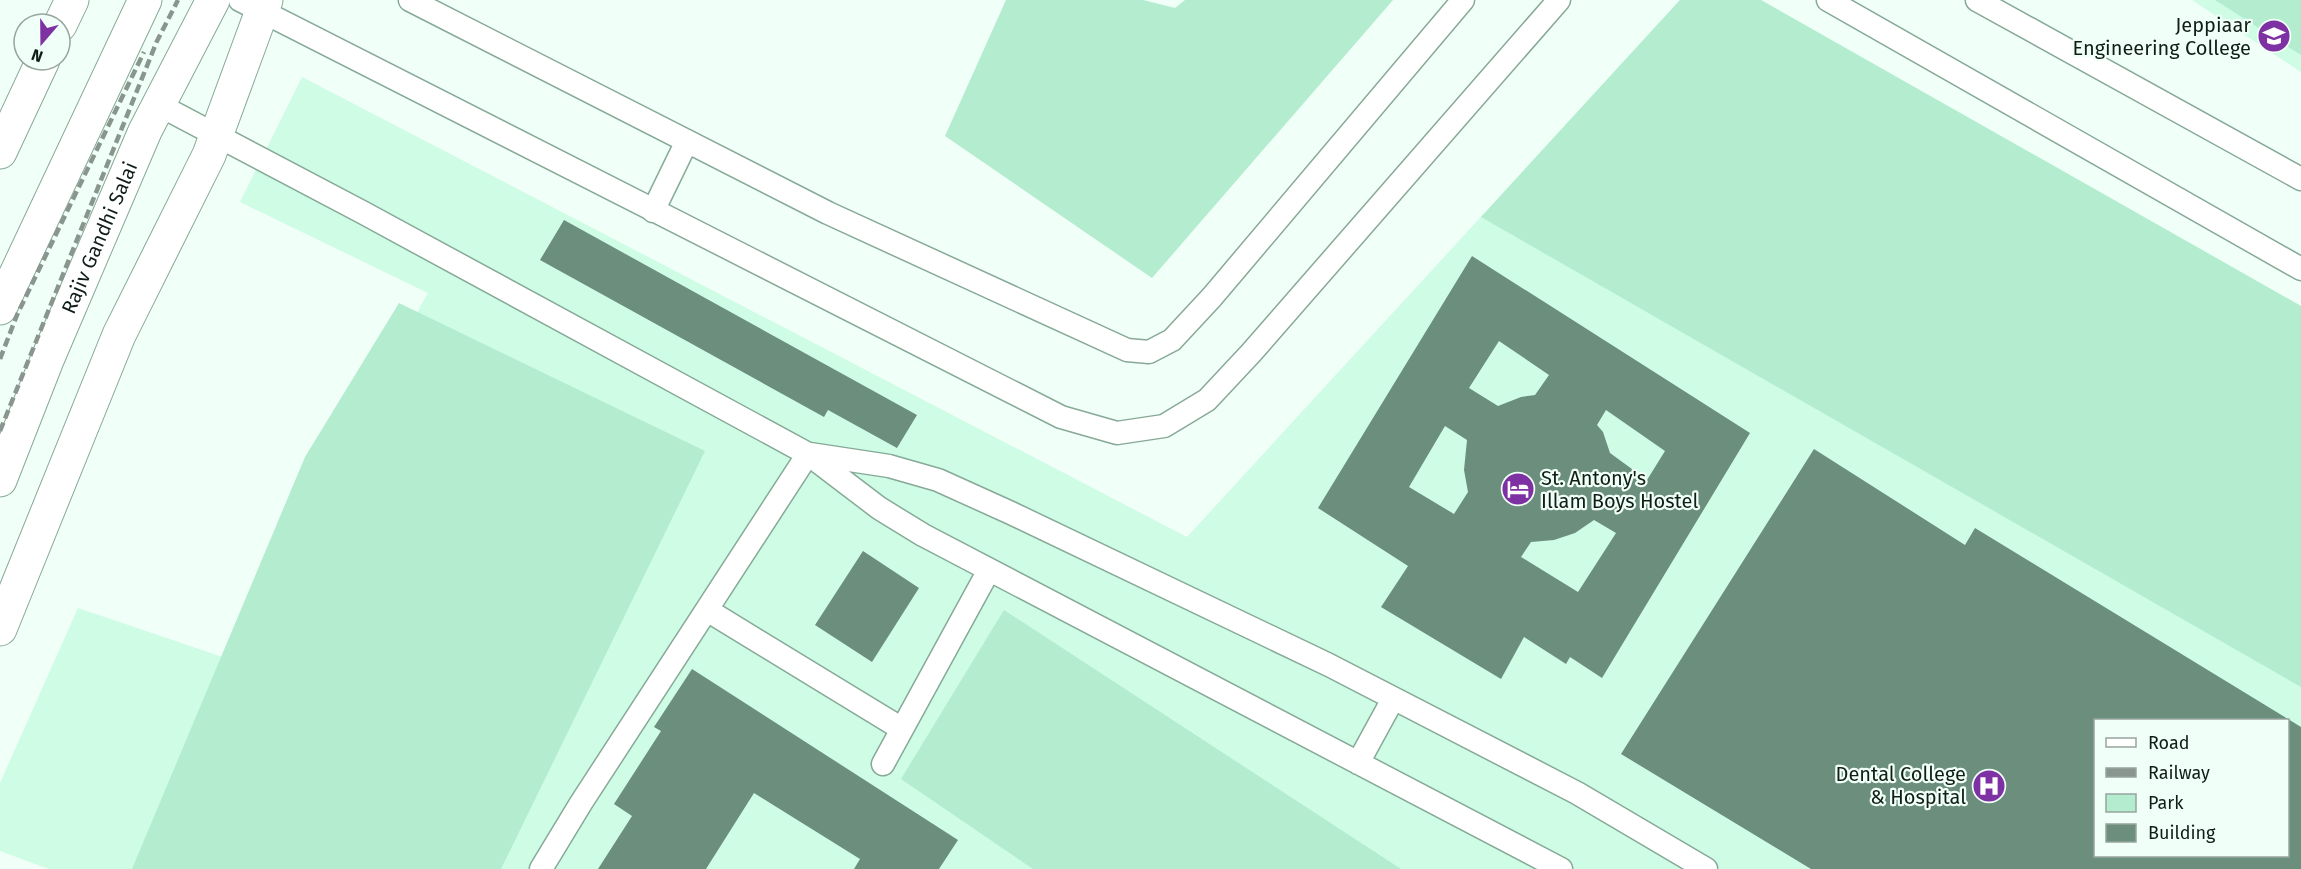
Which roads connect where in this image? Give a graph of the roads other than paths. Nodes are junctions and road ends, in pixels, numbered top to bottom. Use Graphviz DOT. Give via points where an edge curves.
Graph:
graph roads {
  1 [pos="145,0"];
  2 [pos="213,0"];
  3 [pos="410,0"];
  4 [pos="1463,0"];
  5 [pos="1559,0"];
  6 [pos="1828,0"];
  7 [pos="1977,0"];
  8 [pos="255,3"];
  9 [pos="37,72"];
  10 [pos="159,105"];
  11 [pos="216,135"];
  12 [pos="687,141"];
  13 [pos="0,152"];
  14 [pos="2301,179"];
  15 [pos="653,211"];
  16 [pos="2301,269"];
  17 [pos="0,308"];
  18 [pos="808,454"];
  19 [pos="0,480"];
  20 [pos="989,570"];
  21 [pos="707,610"];
  22 [pos="0,628"];
  23 [pos="1393,699"];
  24 [pos="902,729"];
  25 [pos="1358,763"];
  26 [pos="882,764"];
  27 [pos="541,869"];
  28 [pos="1561,869"];
  29 [pos="1706,869"];
  1 -- 17 [label="main road"];
  2 -- 10 [label="main road, Rajiv Gandhi Salai"];
  3 -- 12 [label="lane"];
  4 -- 12 [label="lane" via="1212,297 1172,340 1149,351 1127,350 828,213"];
  5 -- 15 [label="lane" via="1251,353 1207,400 1164,426 1117,433 1061,417"];
  6 -- 16 [label="lane"];
  7 -- 14 [label="lane"];
  8 -- 11 [label="main road"];
  8 -- 15 [label="lane"];
  9 -- 13 [label="main road"];
  10 -- 11 [label="lane"];
  10 -- 19 [label="main road, Rajiv Gandhi Salai" via="47,360"];
  11 -- 18 [label="lane"];
  11 -- 22 [label="main road" via="119,335"];
  12 -- 15 [label="lane"];
  18 -- 20 [label="lane" via="879,508"];
  18 -- 21 [label="lane"];
  18 -- 23 [label="lane" via="889,466 938,480"];
  20 -- 24 [label="lane"];
  20 -- 25 [label="lane"];
  21 -- 24 [label="lane"];
  21 -- 27 [label="lane"];
  23 -- 25 [label="lane"];
  23 -- 29 [label="lane" via="1577,793"];
  24 -- 26 [label="lane"];
  25 -- 28 [label="lane"];
}
